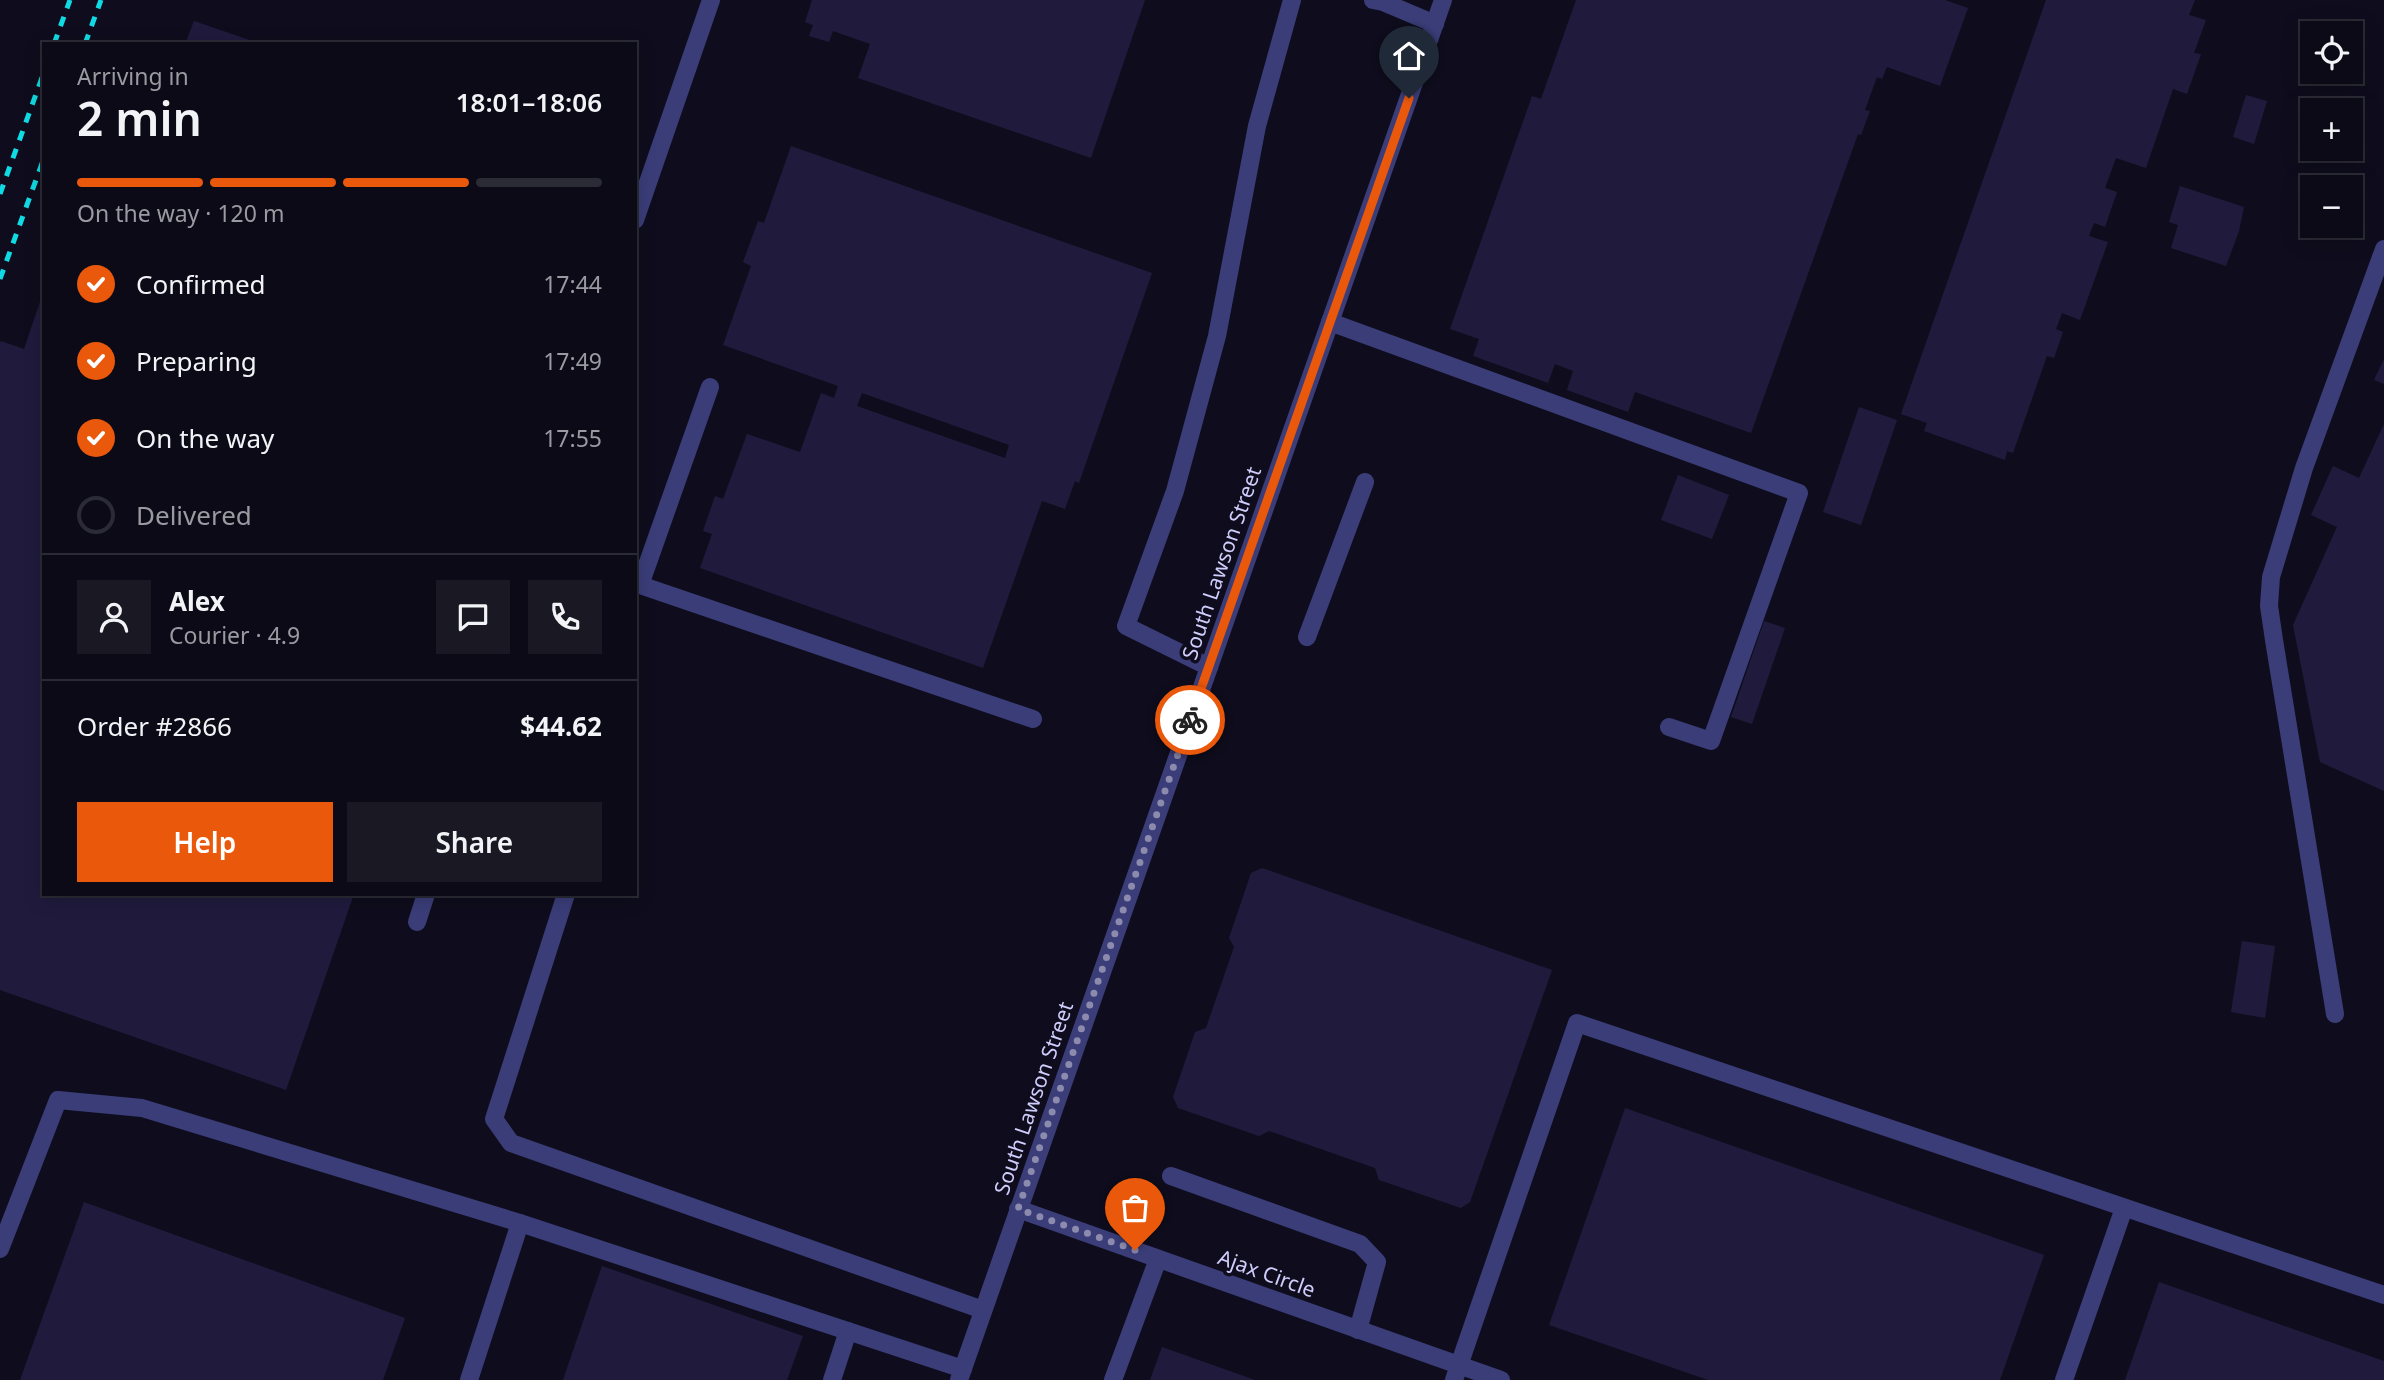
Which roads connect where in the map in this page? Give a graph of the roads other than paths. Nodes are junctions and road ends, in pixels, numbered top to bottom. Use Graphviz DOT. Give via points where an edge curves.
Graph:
graph roads {
  1 [pos="711,0"];
  2 [pos="1292,0"];
  3 [pos="1373,0"];
  4 [pos="1443,0"];
  5 [pos="1435,23"];
  6 [pos="637,214"];
  7 [pos="2384,249"];
  8 [pos="1330,322"];
  9 [pos="710,387"];
  10 [pos="1365,482"];
  11 [pos="638,585"];
  12 [pos="1307,637"];
  13 [pos="1209,667"];
  14 [pos="1033,719"];
  15 [pos="1669,727"];
  16 [pos="425,896"];
  17 [pos="565,896"];
  18 [pos="417,922"];
  19 [pos="2335,1014"];
  20 [pos="1171,1176"];
  21 [pos="2124,1208"];
  22 [pos="1018,1209"];
  23 [pos="520,1223"];
  24 [pos="0,1249"];
  25 [pos="1158,1259"];
  26 [pos="2384,1295"];
  27 [pos="983,1310"];
  28 [pos="1358,1330"];
  29 [pos="848,1331"];
  30 [pos="1457,1373"];
  31 [pos="961,1375"];
  32 [pos="470,1380"];
  33 [pos="832,1380"];
  34 [pos="1114,1380"];
  35 [pos="1501,1380"];
  36 [pos="2064,1380"];
  1 -- 6 [label="street"];
  2 -- 13 [label="street" via="1257,126 1217,336 1175,491 1126,626"];
  3 -- 5 [label="street"];
  4 -- 5 [label="street, South Lawson Street"];
  5 -- 8 [label="street, South Lawson Street"];
  7 -- 19 [label="street" via="2304,468 2270,587 2274,640"];
  8 -- 13 [label="street, South Lawson Street"];
  8 -- 15 [label="street" via="1799,493 1711,741"];
  9 -- 11 [label="street"];
  10 -- 12 [label="street"];
  11 -- 14 [label="street"];
  13 -- 22 [label="street, South Lawson Street"];
  16 -- 18 [label="street"];
  17 -- 27 [label="street" via="494,1119 511,1143"];
  20 -- 28 [label="street" via="1360,1244 1377,1262"];
  21 -- 26 [label="street"];
  21 -- 30 [label="street" via="1577,1023"];
  21 -- 36 [label="street"];
  22 -- 25 [label="street, Ajax Circle"];
  22 -- 27 [label="street, South Lawson Street"];
  23 -- 24 [label="street" via="142,1108 58,1100"];
  23 -- 29 [label="street"];
  23 -- 32 [label="street"];
  25 -- 28 [label="street, Ajax Circle"];
  25 -- 34 [label="street"];
  27 -- 31 [label="street, South Lawson Street"];
  28 -- 30 [label="street, Ajax Circle"];
  29 -- 31 [label="street"];
  29 -- 33 [label="street"];
  30 -- 35 [label="street, Ajax Circle"];
}
